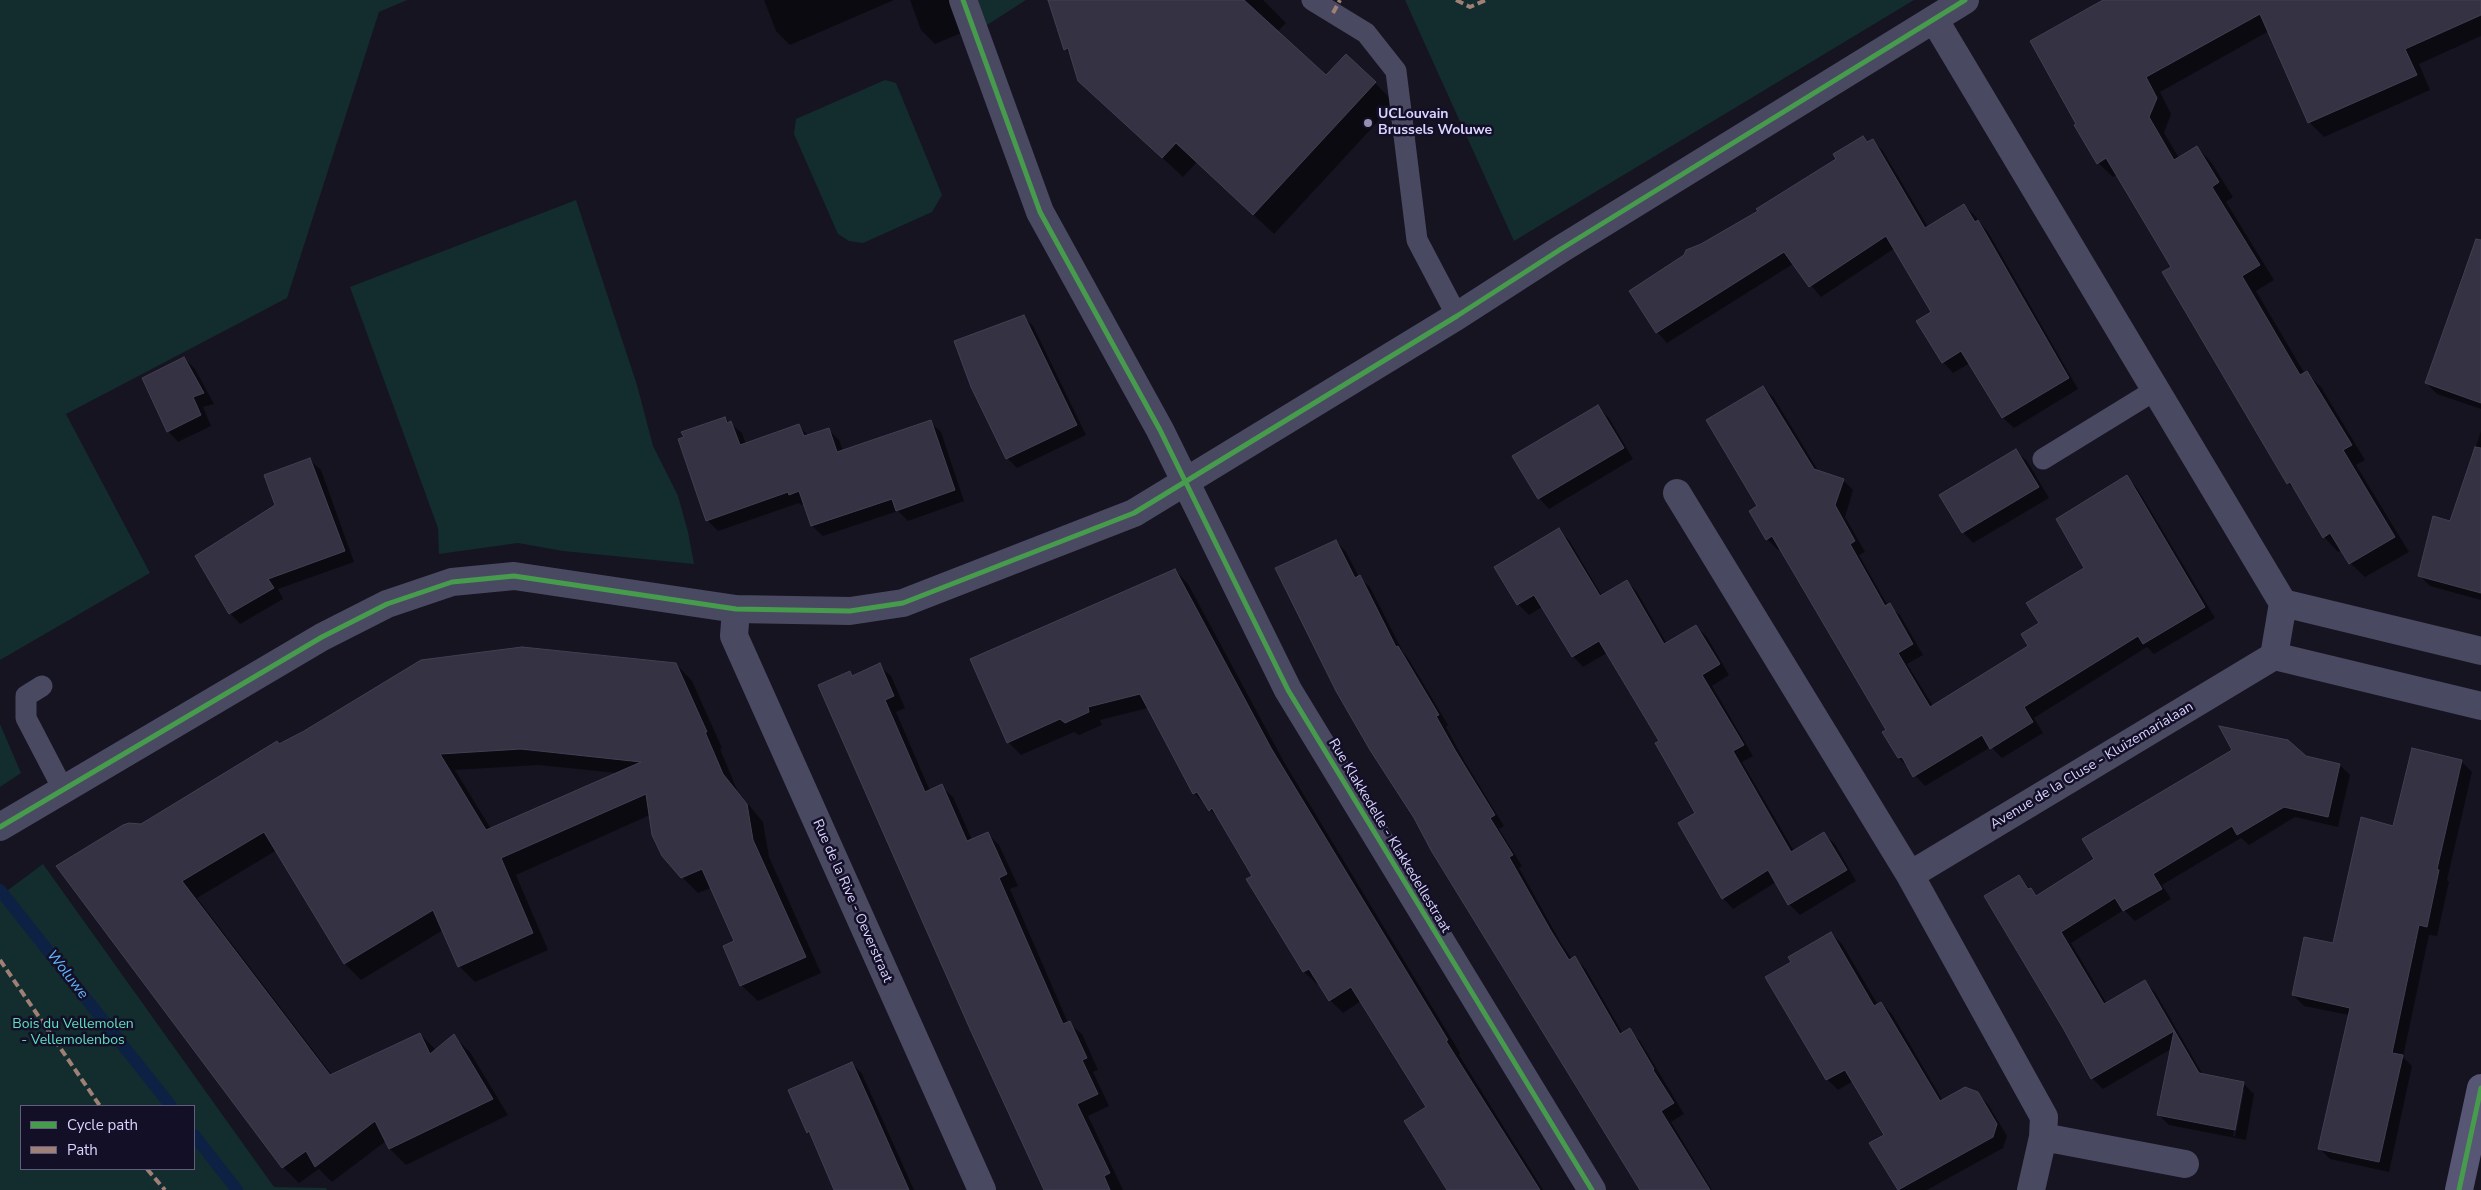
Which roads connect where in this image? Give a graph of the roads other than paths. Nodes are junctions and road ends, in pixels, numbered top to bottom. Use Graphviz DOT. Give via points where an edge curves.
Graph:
graph roads {
  1 [pos="963,0"];
  2 [pos="1312,0"];
  3 [pos="1965,0"];
  4 [pos="1934,19"];
  5 [pos="1457,316"];
  6 [pos="2157,389"];
  7 [pos="2042,459"];
  8 [pos="1185,484"];
  9 [pos="1678,493"];
  10 [pos="2283,603"];
  11 [pos="736,609"];
  12 [pos="2481,651"];
  13 [pos="2274,656"];
  14 [pos="42,686"];
  15 [pos="2481,706"];
  16 [pos="63,790"];
  17 [pos="0,827"];
  18 [pos="1910,875"];
  19 [pos="2481,1088"];
  20 [pos="2043,1137"];
  21 [pos="2185,1164"];
  22 [pos="982,1190"];
  23 [pos="1592,1190"];
  24 [pos="2031,1190"];
  25 [pos="2459,1190"];
  1 -- 8 [label="street, Rue Klakkedelle - Klakkedellestraat" via="1040,212 1160,430"];
  2 -- 5 [label="lane" via="1366,33 1396,70 1417,240"];
  3 -- 4 [label="street"];
  4 -- 5 [label="street"];
  4 -- 6 [label="street"];
  5 -- 8 [label="street"];
  6 -- 7 [label="lane"];
  6 -- 10 [label="street"];
  8 -- 11 [label="street" via="1134,513 903,603 850,611"];
  8 -- 23 [label="street, Rue Klakkedelle - Klakkedellestraat" via="1288,690"];
  9 -- 18 [label="street"];
  10 -- 12 [label="street"];
  10 -- 13 [label="street"];
  11 -- 16 [label="street" via="514,576 452,582 387,604 322,637"];
  11 -- 22 [label="street, Rue de la Rive - Oeverstraat" via="734,636"];
  13 -- 15 [label="street"];
  13 -- 18 [label="street, Avenue de la Cluse - Kluizemarialaan"];
  14 -- 16 [label="lane" via="26,696 26,718"];
  16 -- 17 [label="street"];
  18 -- 20 [label="street" via="2044,1117"];
  19 -- 25 [label="main road"];
  20 -- 21 [label="street"];
  20 -- 24 [label="street"];
}
